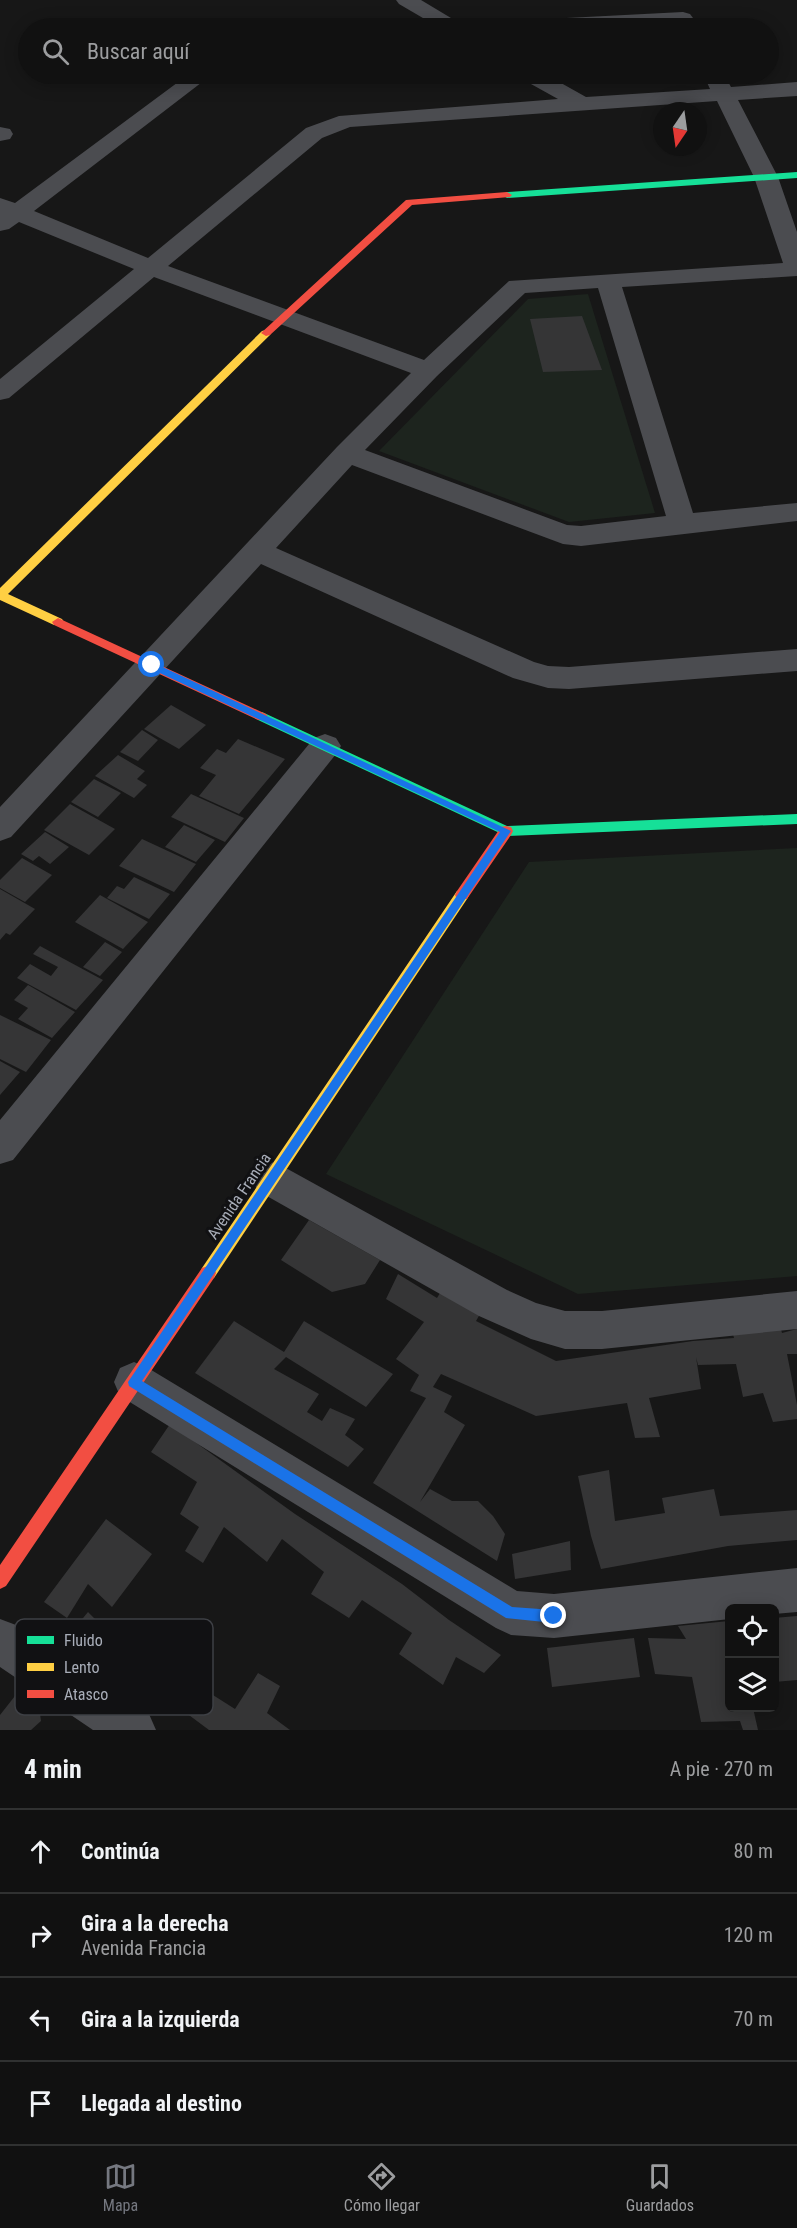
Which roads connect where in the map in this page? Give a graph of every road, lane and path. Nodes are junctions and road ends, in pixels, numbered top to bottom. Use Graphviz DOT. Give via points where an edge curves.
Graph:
graph roads {
  1 [pos="406,0"];
  2 [pos="683,16"];
  3 [pos="437,18"];
  4 [pos="651,18"];
  5 [pos="188,84"];
  6 [pos="547,84"];
  7 [pos="720,84"];
  8 [pos="797,89"];
  9 [pos="725,94"];
  10 [pos="582,104"];
  11 [pos="797,175"];
  12 [pos="765,177"];
  13 [pos="5,214"];
  14 [pos="149,267"];
  15 [pos="797,268"];
  16 [pos="608,280"];
  17 [pos="283,317"];
  18 [pos="428,370"];
  19 [pos="0,392"];
  20 [pos="347,453"];
  21 [pos="797,512"];
  22 [pos="682,523"];
  23 [pos="258,551"];
  24 [pos="797,660"];
  25 [pos="152,665"];
  26 [pos="325,746"];
  27 [pos="797,819"];
  28 [pos="0,828"];
  29 [pos="506,831"];
  30 [pos="0,1148"];
  31 [pos="271,1179"];
  32 [pos="797,1310"];
  33 [pos="134,1382"];
  34 [pos="0,1580"];
  35 [pos="797,1590"];
  36 [pos="0,1641"];
  37 [pos="15,1651"];
  38 [pos="111,1715"];
  39 [pos="133,1730"];
  1 -- 3 [label="street"];
  2 -- 4 [label="street"];
  5 -- 13 [label="street"];
  6 -- 10 [label="street"];
  7 -- 9 [label="street"];
  8 -- 9 [label="street"];
  9 -- 10 [label="street"];
  9 -- 12 [label="street"];
  10 -- 14 [label="street" via="347,121 314,133"];
  11 -- 12 [label="street"];
  12 -- 15 [label="street"];
  12 -- 17 [label="street" via="409,202"];
  13 -- 14 [label="street"];
  14 -- 17 [label="street"];
  14 -- 19 [label="street"];
  15 -- 16 [label="street"];
  16 -- 18 [label="street" via="518,286"];
  16 -- 22 [label="street"];
  17 -- 18 [label="street"];
  17 -- 25 [label="street" via="0,595"];
  18 -- 20 [label="street"];
  20 -- 22 [label="street" via="563,534 581,536"];
  20 -- 23 [label="street"];
  21 -- 22 [label="street"];
  23 -- 24 [label="street" via="548,677"];
  23 -- 25 [label="street"];
  25 -- 26 [label="street"];
  25 -- 28 [label="street"];
  26 -- 29 [label="street"];
  26 -- 30 [label="street"];
  27 -- 29 [label="street"];
  29 -- 31 [label="street, Avenida Francia"];
  31 -- 32 [label="street" via="493,1303 565,1330 602,1330"];
  31 -- 33 [label="street, Avenida Francia"];
  33 -- 34 [label="street, Avenida Francia"];
  33 -- 35 [label="street" via="511,1613 554,1616"];
  36 -- 37 [label="street"];
  38 -- 39 [label="street"];
}
